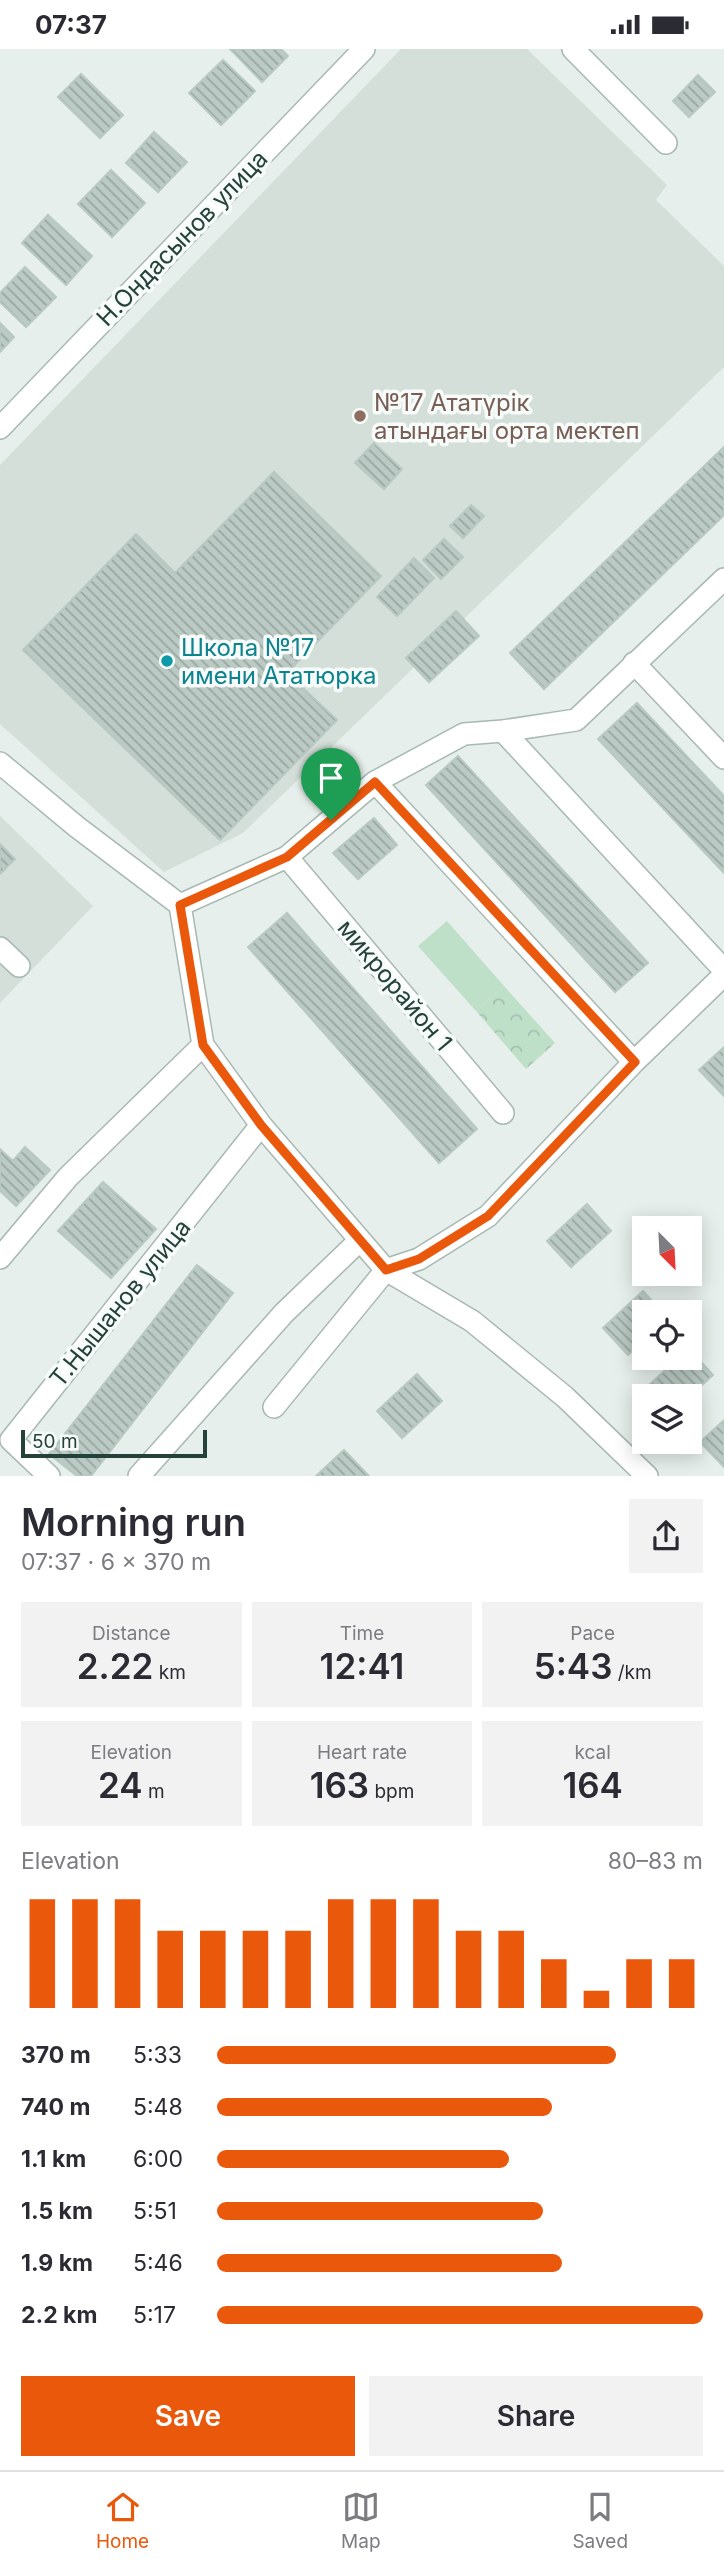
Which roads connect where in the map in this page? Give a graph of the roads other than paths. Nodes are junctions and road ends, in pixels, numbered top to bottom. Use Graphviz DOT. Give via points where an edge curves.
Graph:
graph roads {
  1 [pos="364,49"];
  2 [pos="573,49"];
  3 [pos="666,143"];
  4 [pos="0,428"];
  5 [pos="724,579"];
  6 [pos="634,663"];
  7 [pos="503,731"];
  8 [pos="724,758"];
  9 [pos="0,763"];
  10 [pos="375,782"];
  11 [pos="287,857"];
  12 [pos="180,905"];
  13 [pos="0,948"];
  14 [pos="19,966"];
  15 [pos="724,973"];
  16 [pos="203,1045"];
  17 [pos="635,1062"];
  18 [pos="503,1113"];
  19 [pos="261,1125"];
  20 [pos="360,1240"];
  21 [pos="0,1258"];
  22 [pos="386,1270"];
  23 [pos="274,1407"];
  24 [pos="6,1436"];
  25 [pos="49,1476"];
  26 [pos="139,1476"];
  27 [pos="647,1476"];
  1 -- 4 [label="street, Н.Ондасынов улица"];
  2 -- 3 [label="street"];
  5 -- 6 [label="street"];
  6 -- 7 [label="street" via="576,720"];
  6 -- 8 [label="street"];
  7 -- 10 [label="street" via="464,734"];
  7 -- 15 [label="street"];
  9 -- 12 [label="street"];
  10 -- 11 [label="street"];
  10 -- 17 [label="street"];
  11 -- 12 [label="street"];
  11 -- 18 [label="street, микрорайон 1"];
  12 -- 16 [label="street"];
  13 -- 14 [label="street"];
  15 -- 17 [label="street"];
  16 -- 19 [label="street"];
  16 -- 21 [label="street" via="68,1177"];
  17 -- 22 [label="street" via="488,1216 419,1259"];
  19 -- 20 [label="street"];
  19 -- 24 [label="street, Т.Нышанов улица"];
  20 -- 22 [label="street"];
  20 -- 26 [label="street" via="284,1313"];
  22 -- 23 [label="street"];
  22 -- 27 [label="street" via="472,1321 565,1397"];
  24 -- 25 [label="street, Т.Нышанов улица"];
}
